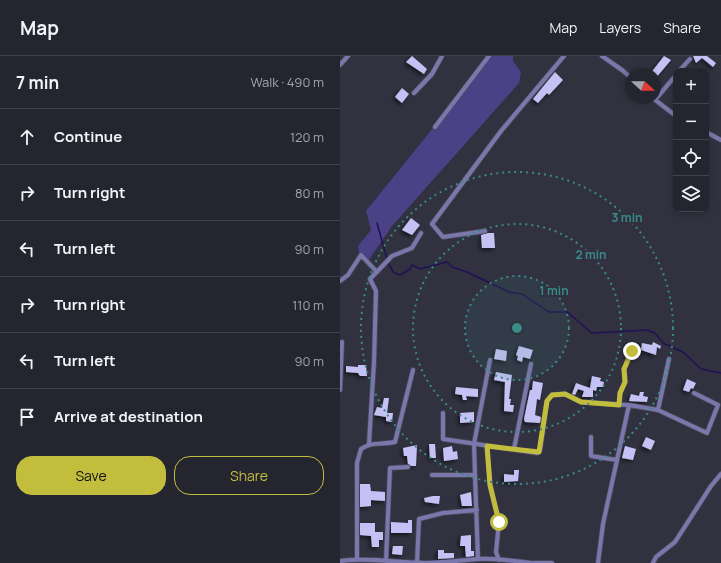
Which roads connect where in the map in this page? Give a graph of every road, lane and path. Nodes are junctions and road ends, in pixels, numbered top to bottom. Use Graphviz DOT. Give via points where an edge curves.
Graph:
graph roads {
  1 [pos="348,56"];
  2 [pos="442,56"];
  3 [pos="489,56"];
  4 [pos="564,56"];
  5 [pos="602,56"];
  6 [pos="690,59"];
  7 [pos="340,65"];
  8 [pos="682,68"];
  9 [pos="625,73"];
  10 [pos="673,78"];
  11 [pos="661,91"];
  12 [pos="414,93"];
  13 [pos="660,104"];
  14 [pos="673,114"];
  15 [pos="435,127"];
  16 [pos="709,134"];
  17 [pos="721,140"];
  18 [pos="485,231"];
  19 [pos="421,233"];
  20 [pos="377,272"];
  21 [pos="340,281"];
  22 [pos="342,342"];
  23 [pos="632,351"];
  24 [pos="669,359"];
  25 [pos="490,360"];
  26 [pos="531,364"];
  27 [pos="413,370"];
  28 [pos="340,390"];
  29 [pos="694,392"];
  30 [pos="619,405"];
  31 [pos="629,405"];
  32 [pos="658,410"];
  33 [pos="442,413"];
  34 [pos="591,437"];
  35 [pos="369,444"];
  36 [pos="474,444"];
  37 [pos="487,446"];
  38 [pos="514,449"];
  39 [pos="617,460"];
  40 [pos="408,467"];
  41 [pos="721,474"];
  42 [pos="432,475"];
  43 [pos="475,475"];
  44 [pos="477,510"];
  45 [pos="357,559"];
  46 [pos="478,559"];
  47 [pos="499,560"];
  48 [pos="340,561"];
  49 [pos="386,561"];
  50 [pos="374,562"];
  51 [pos="466,562"];
  52 [pos="407,563"];
  53 [pos="416,563"];
  54 [pos="532,563"];
  55 [pos="552,563"];
  56 [pos="598,563"];
  57 [pos="653,563"];
  1 -- 7 [label="street"];
  2 -- 12 [label="street" via="432,74"];
  3 -- 15 [label="street"];
  4 -- 18 [label="street" via="501,131 432,224 443,237"];
  5 -- 9 [label="street"];
  6 -- 8 [label="street"];
  10 -- 11 [label="street"];
  13 -- 14 [label="street"];
  16 -- 17 [label="street"];
  19 -- 20 [label="street" via="412,248 392,256"];
  20 -- 21 [label="street" via="361,255 348,275"];
  20 -- 35 [label="street" via="370,279 376,291"];
  22 -- 28 [label="street"];
  23 -- 30 [label="street" via="624,369 625,382 620,393"];
  24 -- 32 [label="street"];
  25 -- 36 [label="street"];
  26 -- 38 [label="street"];
  27 -- 35 [label="street" via="395,442 383,445"];
  29 -- 32 [label="street" via="718,405 707,433"];
  30 -- 31 [label="street"];
  30 -- 38 [label="street" via="581,402 565,394 549,396 539,452"];
  31 -- 32 [label="street"];
  31 -- 39 [label="street"];
  33 -- 36 [label="street" via="443,439"];
  34 -- 39 [label="street" via="592,456"];
  35 -- 45 [label="street" via="361,449 357,464"];
  36 -- 37 [label="street"];
  36 -- 43 [label="street"];
  37 -- 38 [label="street"];
  37 -- 47 [label="street" via="490,485 499,522 496,552"];
  39 -- 56 [label="street" via="603,524"];
  40 -- 49 [label="street" via="390,468"];
  41 -- 57 [label="street" via="710,486 675,542"];
  42 -- 43 [label="street"];
  43 -- 44 [label="street"];
  44 -- 46 [label="street"];
  44 -- 53 [label="street" via="443,513 420,519"];
  45 -- 48 [label="street"];
  45 -- 50 [label="street"];
  46 -- 47 [label="street"];
  46 -- 51 [label="street"];
  47 -- 54 [label="street"];
  49 -- 50 [label="street"];
  49 -- 52 [label="street"];
  51 -- 53 [label="street"];
  52 -- 53 [label="street"];
  54 -- 55 [label="street"];
}
